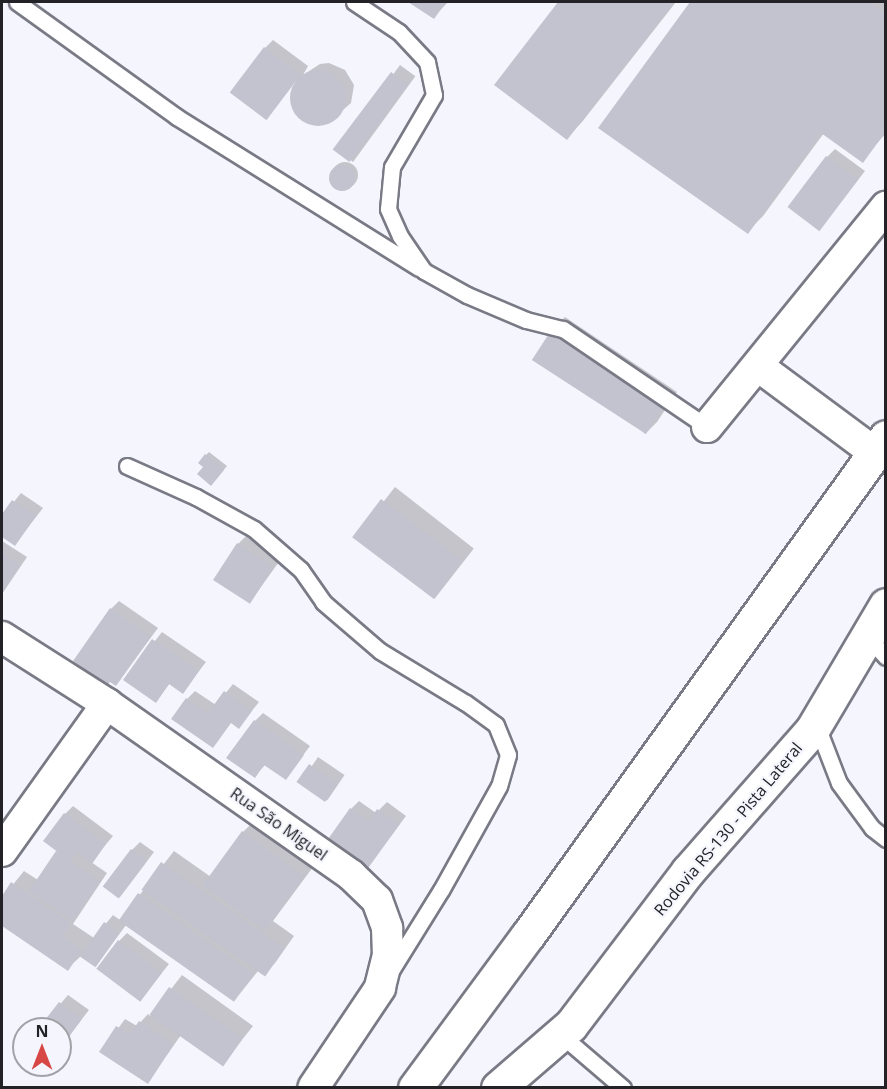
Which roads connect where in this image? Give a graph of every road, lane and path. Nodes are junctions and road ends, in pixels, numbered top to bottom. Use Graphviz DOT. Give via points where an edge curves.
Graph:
graph roads {
  1 [pos="17,2"];
  2 [pos="354,2"];
  3 [pos="885,207"];
  4 [pos="424,271"];
  5 [pos="758,366"];
  6 [pos="707,428"];
  7 [pos="880,445"];
  8 [pos="127,466"];
  9 [pos="885,605"];
  10 [pos="2,636"];
  11 [pos="876,646"];
  12 [pos="107,704"];
  13 [pos="816,723"];
  14 [pos="885,839"];
  15 [pos="2,851"];
  16 [pos="380,988"];
  17 [pos="561,1034"];
  18 [pos="313,1088"];
  19 [pos="415,1088"];
  20 [pos="498,1088"];
  21 [pos="623,1088"];
  1 -- 4 [label="lane" via="177,117"];
  2 -- 4 [label="lane" via="399,32 427,62 434,94 392,167 388,209 400,236"];
  3 -- 5 [label="street"];
  4 -- 6 [label="lane" via="467,295 526,320 563,328"];
  5 -- 6 [label="street"];
  5 -- 7 [label="street"];
  7 -- 19 [label="main road"];
  8 -- 16 [label="lane" via="254,529 301,570 323,602 380,651 466,703 496,726 508,755 499,786"];
  9 -- 11 [label="main road, Rodovia RS-130 - Pista Lateral"];
  10 -- 12 [label="street, Rua São Miguel"];
  11 -- 13 [label="main road, Rodovia RS-130 - Pista Lateral"];
  12 -- 15 [label="street"];
  12 -- 16 [label="street, Rua São Miguel" via="351,875 377,900 387,927 388,955"];
  13 -- 14 [label="lane" via="839,783 872,828"];
  13 -- 17 [label="main road, Rodovia RS-130 - Pista Lateral" via="687,871"];
  16 -- 18 [label="street, Rua São Miguel"];
  17 -- 20 [label="main road, Rodovia RS-130 - Pista Lateral"];
  17 -- 21 [label="lane"];
}
